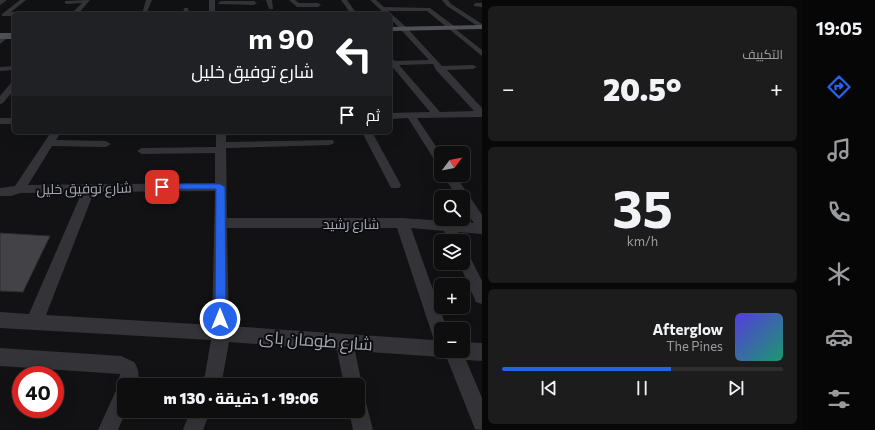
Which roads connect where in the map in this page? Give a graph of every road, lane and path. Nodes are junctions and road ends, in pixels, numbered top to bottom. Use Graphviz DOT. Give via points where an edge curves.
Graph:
graph roads {
  1 [pos="4,0"];
  2 [pos="149,0"];
  3 [pos="212,0"];
  4 [pos="269,0"];
  5 [pos="292,0"];
  6 [pos="344,0"];
  7 [pos="373,0"];
  8 [pos="445,0"];
  9 [pos="0,3"];
  10 [pos="22,3"];
  11 [pos="66,3"];
  12 [pos="84,3"];
  13 [pos="254,3"];
  14 [pos="219,5"];
  15 [pos="318,5"];
  16 [pos="54,6"];
  17 [pos="271,8"];
  18 [pos="383,9"];
  19 [pos="76,12"];
  20 [pos="144,12"];
  21 [pos="212,12"];
  22 [pos="353,12"];
  23 [pos="386,12"];
  24 [pos="460,12"];
  25 [pos="434,13"];
  26 [pos="6,14"];
  27 [pos="12,14"];
  28 [pos="392,18"];
  29 [pos="0,19"];
  30 [pos="451,27"];
  31 [pos="482,27"];
  32 [pos="404,28"];
  33 [pos="392,29"];
  34 [pos="7,36"];
  35 [pos="0,42"];
  36 [pos="482,54"];
  37 [pos="392,61"];
  38 [pos="437,65"];
  39 [pos="473,67"];
  40 [pos="12,68"];
  41 [pos="0,69"];
  42 [pos="12,87"];
  43 [pos="0,102"];
  44 [pos="12,103"];
  45 [pos="482,114"];
  46 [pos="437,115"];
  47 [pos="392,116"];
  48 [pos="411,116"];
  49 [pos="0,121"];
  50 [pos="12,121"];
  51 [pos="55,134"];
  52 [pos="368,134"];
  53 [pos="221,142"];
  54 [pos="330,142"];
  55 [pos="49,143"];
  56 [pos="106,144"];
  57 [pos="142,150"];
  58 [pos="434,151"];
  59 [pos="454,182"];
  60 [pos="395,185"];
  61 [pos="220,187"];
  62 [pos="90,188"];
  63 [pos="10,191"];
  64 [pos="220,223"];
  65 [pos="402,223"];
  66 [pos="434,225"];
  67 [pos="448,226"];
  68 [pos="482,226"];
  69 [pos="482,229"];
  70 [pos="452,234"];
  71 [pos="469,270"];
  72 [pos="482,297"];
  73 [pos="0,320"];
  74 [pos="436,322"];
  75 [pos="34,323"];
  76 [pos="220,333"];
  77 [pos="344,342"];
  78 [pos="434,348"];
  79 [pos="470,351"];
  80 [pos="482,352"];
  81 [pos="0,357"];
  82 [pos="456,358"];
  83 [pos="130,378"];
  84 [pos="212,378"];
  85 [pos="352,378"];
  86 [pos="117,409"];
  87 [pos="197,418"];
  88 [pos="360,418"];
  89 [pos="482,422"];
  90 [pos="108,430"];
  91 [pos="193,430"];
  92 [pos="363,430"];
  1 -- 9 [label="street"];
  2 -- 20 [label="street"];
  3 -- 21 [label="street"];
  4 -- 17 [label="street"];
  5 -- 15 [label="street" via="297,5"];
  6 -- 22 [label="street"];
  7 -- 18 [label="street"];
  8 -- 24 [label="street"];
  10 -- 26 [label="street"];
  11 -- 12 [label="street"];
  11 -- 16 [label="street"];
  12 -- 19 [label="street"];
  13 -- 14 [label="street"];
  18 -- 23 [label="street"];
  18 -- 25 [label="street" via="422,8"];
  24 -- 25 [label="street"];
  24 -- 31 [label="street"];
  25 -- 30 [label="street"];
  26 -- 27 [label="street"];
  26 -- 29 [label="street"];
  28 -- 32 [label="street"];
  30 -- 31 [label="main road"];
  30 -- 32 [label="main road"];
  30 -- 36 [label="street"];
  32 -- 33 [label="main road"];
  32 -- 38 [label="street"];
  34 -- 35 [label="street"];
  37 -- 38 [label="street"];
  37 -- 46 [label="street"];
  38 -- 39 [label="street"];
  38 -- 45 [label="street"];
  40 -- 41 [label="street"];
  42 -- 43 [label="street"];
  43 -- 44 [label="street"];
  45 -- 46 [label="street"];
  46 -- 48 [label="street"];
  47 -- 48 [label="street"];
  48 -- 58 [label="street"];
  49 -- 50 [label="street"];
  51 -- 55 [label="street"];
  52 -- 60 [label="street"];
  53 -- 54 [label="street"];
  53 -- 57 [label="street"];
  53 -- 61 [label="street"];
  55 -- 56 [label="street"];
  55 -- 63 [label="street"];
  59 -- 68 [label="street"];
  61 -- 62 [label="street, شارع توفيق خليل"];
  61 -- 64 [label="street"];
  62 -- 63 [label="street, شارع توفيق خليل"];
  62 -- 75 [label="street"];
  64 -- 65 [label="street, شارع رشيد"];
  64 -- 76 [label="street"];
  65 -- 66 [label="street, شارع رشيد"];
  65 -- 74 [label="street"];
  67 -- 69 [label="street, شارع رشيد"];
  67 -- 70 [label="street"];
  71 -- 72 [label="street"];
  73 -- 75 [label="street, شارع طومان باى"];
  75 -- 76 [label="street, شارع طومان باى"];
  76 -- 77 [label="street, شارع طومان باى"];
  76 -- 84 [label="street" via="218,360"];
  77 -- 78 [label="street, شارع طومان باى"];
  77 -- 85 [label="street"];
  79 -- 80 [label="street"];
  81 -- 83 [label="street" via="121,365 130,370"];
  82 -- 89 [label="street"];
  86 -- 90 [label="street"];
  87 -- 91 [label="street"];
  88 -- 92 [label="street"];
}
